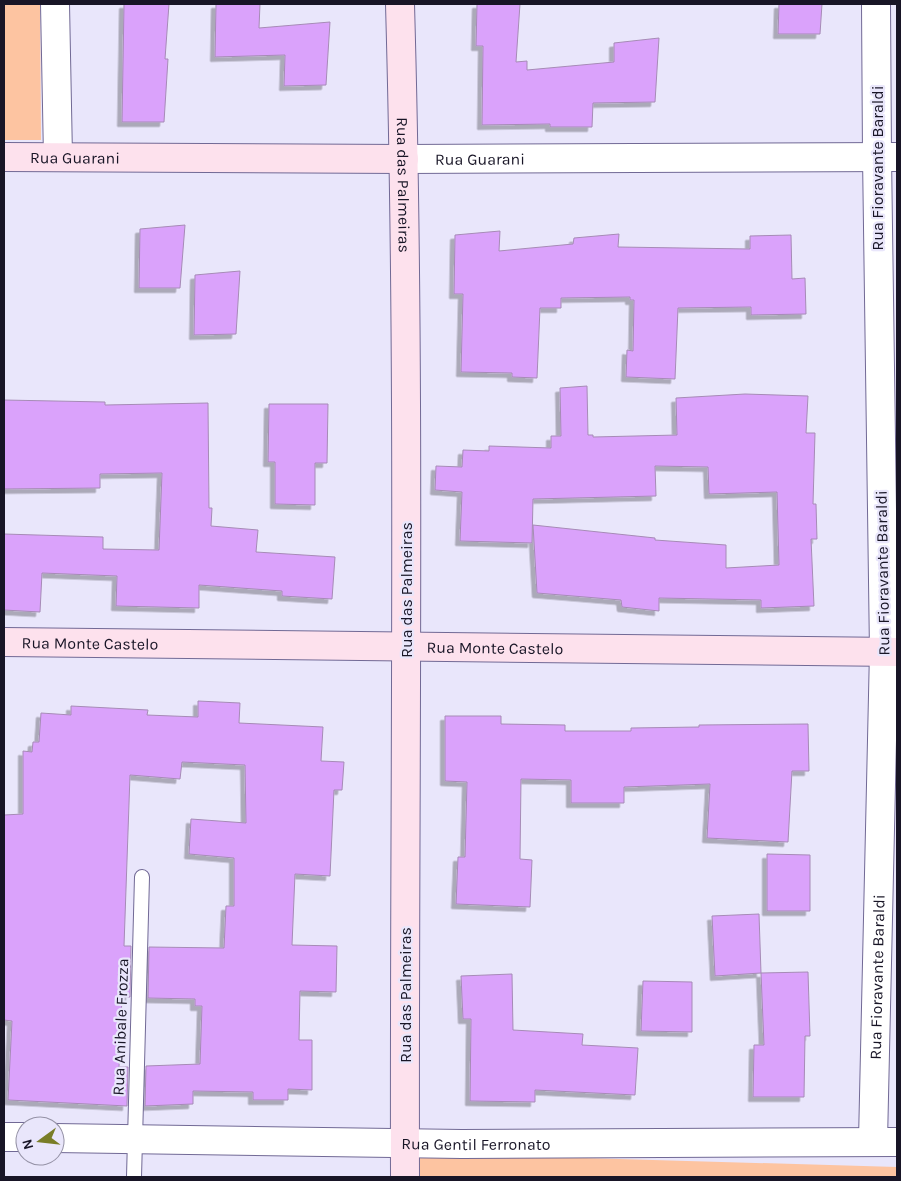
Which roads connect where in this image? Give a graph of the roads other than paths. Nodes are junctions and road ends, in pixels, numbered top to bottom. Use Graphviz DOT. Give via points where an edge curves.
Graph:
graph roads {
  1 [pos="55,4"];
  2 [pos="400,4"];
  3 [pos="876,4"];
  4 [pos="887,156"];
  5 [pos="4,157"];
  6 [pos="58,157"];
  7 [pos="404,159"];
  8 [pos="4,642"];
  9 [pos="406,646"];
  10 [pos="891,652"];
  11 [pos="142,877"];
  12 [pos="65,1138"];
  13 [pos="134,1138"];
  14 [pos="885,1142"];
  15 [pos="404,1143"];
  16 [pos="134,1177"];
  17 [pos="404,1177"];
  1 -- 6 [label="street"];
  2 -- 7 [label="street, Rua das Palmeiras"];
  3 -- 4 [label="street, Rua Fioravante Baraldi"];
  4 -- 7 [label="street, Rua Guarani"];
  4 -- 10 [label="street, Rua Fioravante Baraldi"];
  5 -- 6 [label="street, Rua Guarani"];
  6 -- 7 [label="street, Rua Guarani"];
  7 -- 9 [label="street, Rua das Palmeiras"];
  8 -- 9 [label="street, Rua Monte Castelo"];
  9 -- 10 [label="street, Rua Monte Castelo"];
  9 -- 15 [label="street, Rua das Palmeiras"];
  10 -- 14 [label="street, Rua Fioravante Baraldi"];
  11 -- 13 [label="lane, Rua Anibale Frozza"];
  12 -- 13 [label="street, Rua Gentil Ferronato"];
  13 -- 15 [label="street, Rua Gentil Ferronato"];
  13 -- 16 [label="lane, Rua Anibale Frozza"];
  14 -- 15 [label="street, Rua Gentil Ferronato"];
  15 -- 17 [label="street, Rua das Palmeiras"];
}
